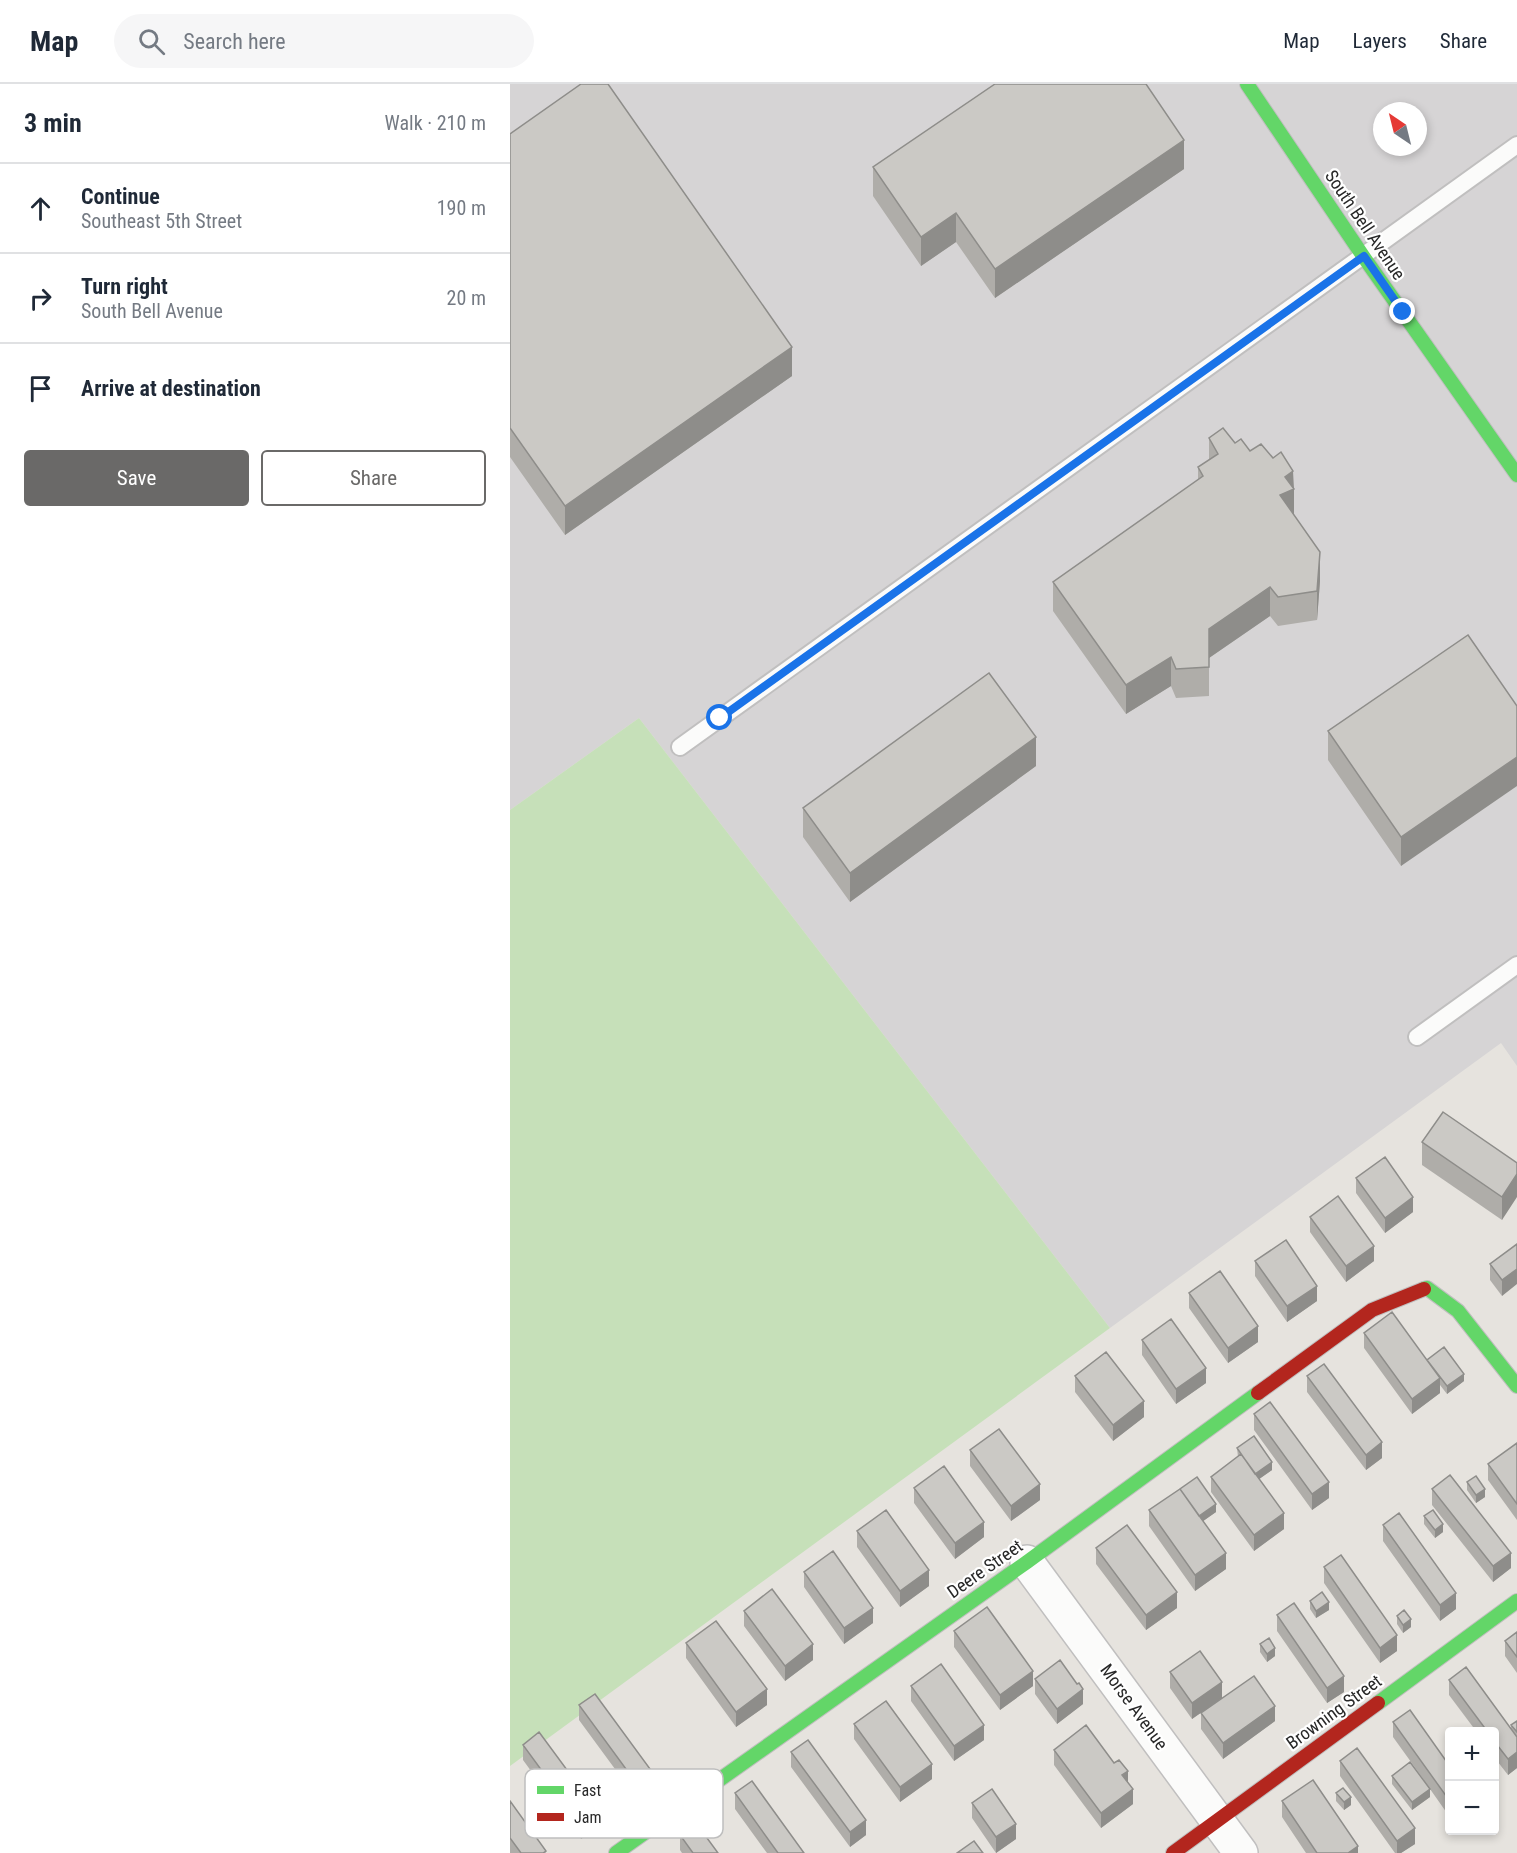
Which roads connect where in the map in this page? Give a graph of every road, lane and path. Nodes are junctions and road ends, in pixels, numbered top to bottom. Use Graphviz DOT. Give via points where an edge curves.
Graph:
graph roads {
  1 [pos="1247,84"];
  2 [pos="1517,145"];
  3 [pos="1364,256"];
  4 [pos="1517,475"];
  5 [pos="680,747"];
  6 [pos="1517,965"];
  7 [pos="1417,1037"];
  8 [pos="1517,1386"];
  9 [pos="1027,1562"];
  10 [pos="1517,1601"];
  11 [pos="723,1777"];
  12 [pos="1217,1821"];
  13 [pos="637,1838"];
  14 [pos="616,1853"];
  15 [pos="1173,1853"];
  16 [pos="1240,1853"];
  1 -- 3 [label="street, South Bell Avenue"];
  2 -- 3 [label="lane"];
  3 -- 4 [label="street, South Bell Avenue"];
  3 -- 5 [label="lane"];
  6 -- 7 [label="lane"];
  8 -- 9 [label="street, Deere Street" via="1458,1311 1427,1288 1372,1310"];
  9 -- 11 [label="street, Deere Street"];
  9 -- 12 [label="street, Morse Avenue"];
  10 -- 12 [label="street, Browning Street"];
  12 -- 15 [label="street, Browning Street"];
  12 -- 16 [label="street, Morse Avenue"];
  13 -- 14 [label="street, Deere Street"];
}
